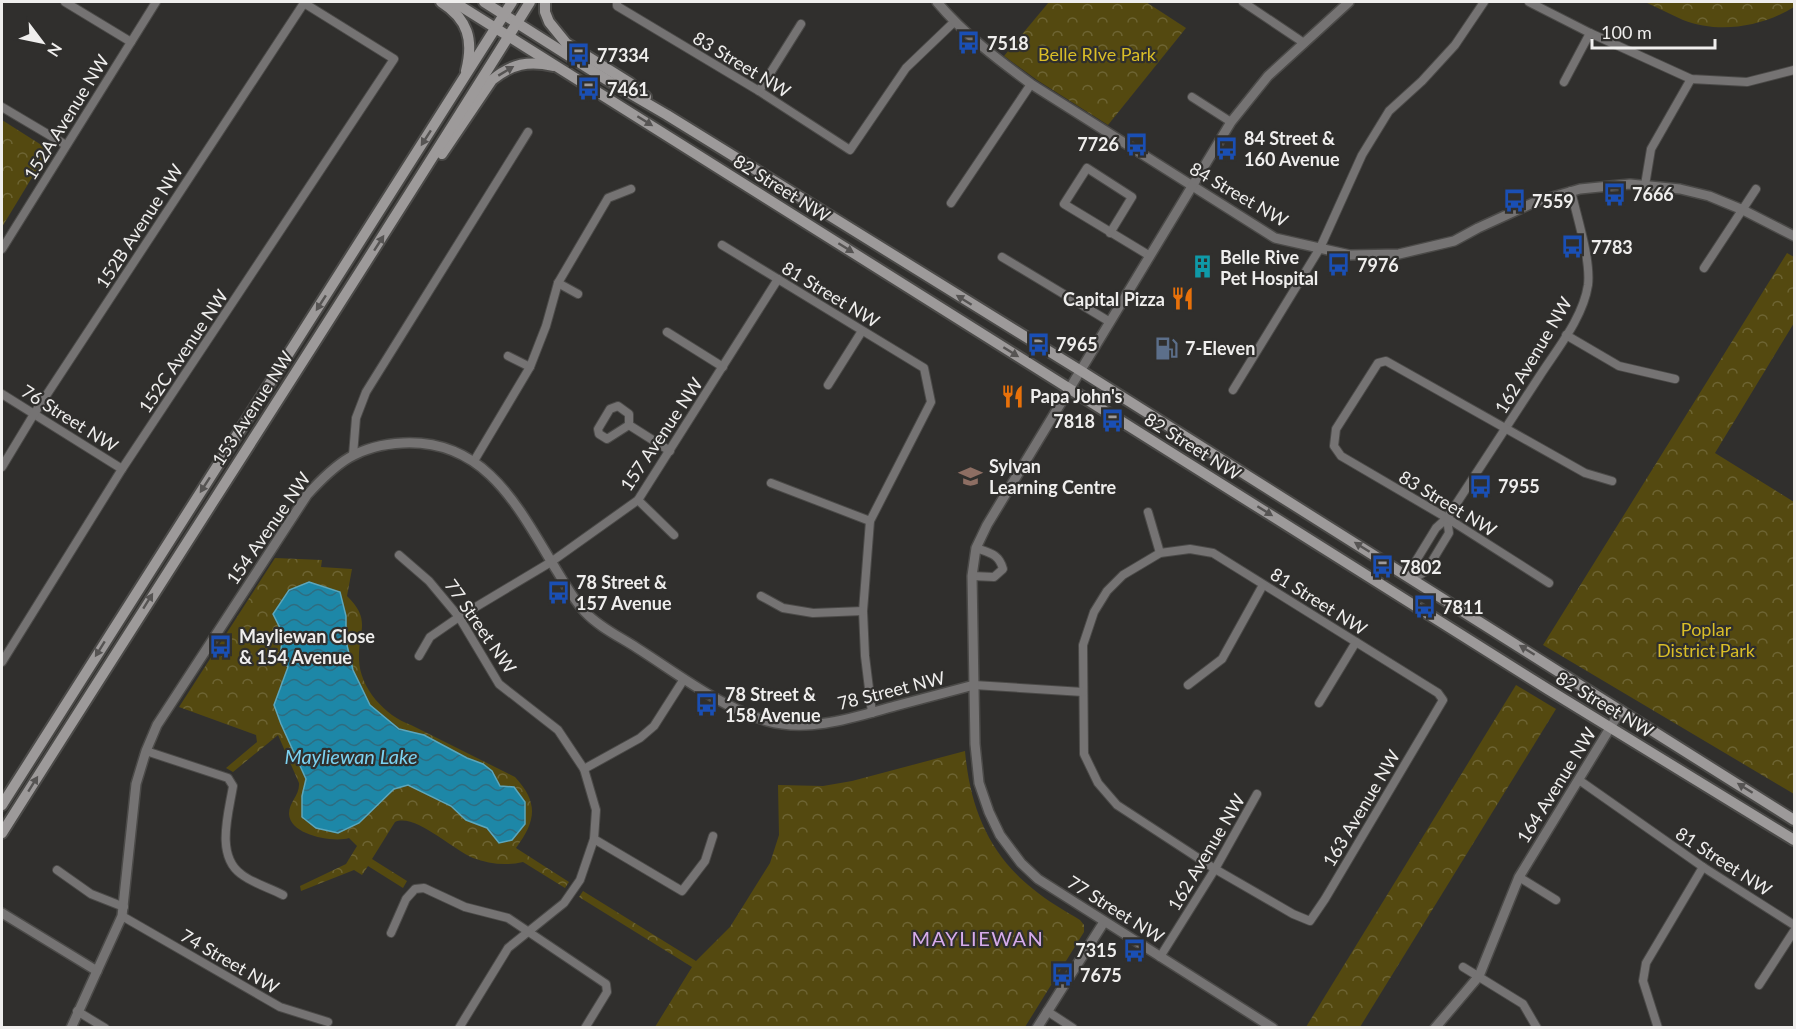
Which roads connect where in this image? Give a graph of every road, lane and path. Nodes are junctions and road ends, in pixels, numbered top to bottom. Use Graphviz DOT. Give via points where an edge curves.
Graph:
graph roads {
  1 [pos="65,2"];
  2 [pos="156,2"];
  3 [pos="441,2"];
  4 [pos="454,2"];
  5 [pos="484,2"];
  6 [pos="512,2"];
  7 [pos="530,2"];
  8 [pos="545,2"];
  9 [pos="937,2"];
  10 [pos="1243,2"];
  11 [pos="1349,2"];
  12 [pos="1484,2"];
  13 [pos="1529,2"];
  14 [pos="304,3"];
  15 [pos="617,4"];
  16 [pos="504,14"];
  17 [pos="954,22"];
  18 [pos="517,23"];
  19 [pos="801,24"];
  20 [pos="496,27"];
  21 [pos="1590,33"];
  22 [pos="509,36"];
  23 [pos="131,42"];
  24 [pos="1304,43"];
  25 [pos="560,68"];
  26 [pos="1794,70"];
  27 [pos="1691,79"];
  28 [pos="1564,82"];
  29 [pos="1031,84"];
  30 [pos="458,89"];
  31 [pos="759,92"];
  32 [pos="1192,97"];
  33 [pos="2,107"];
  34 [pos="667,115"];
  35 [pos="1231,123"];
  36 [pos="528,132"];
  37 [pos="66,146"];
  38 [pos="418,182"];
  39 [pos="1645,185"];
  40 [pos="1192,186"];
  41 [pos="631,189"];
  42 [pos="1756,189"];
  43 [pos="1571,191"];
  44 [pos="951,203"];
  45 [pos="1743,210"];
  46 [pos="1110,233"];
  47 [pos="1794,236"];
  48 [pos="722,244"];
  49 [pos="1320,248"];
  50 [pos="2,249"];
  51 [pos="1150,256"];
  52 [pos="1002,257"];
  53 [pos="1704,268"];
  54 [pos="778,279"];
  55 [pos="558,284"];
  56 [pos="578,294"];
  57 [pos="1110,322"];
  58 [pos="862,331"];
  59 [pos="667,332"];
  60 [pos="1566,335"];
  61 [pos="508,356"];
  62 [pos="530,367"];
  63 [pos="723,367"];
  64 [pos="1081,371"];
  65 [pos="1675,379"];
  66 [pos="828,385"];
  67 [pos="1070,390"];
  68 [pos="1233,390"];
  69 [pos="2,394"];
  70 [pos="34,414"];
  71 [pos="628,425"];
  72 [pos="1505,429"];
  73 [pos="670,451"];
  74 [pos="353,455"];
  75 [pos="474,461"];
  76 [pos="2,467"];
  77 [pos="122,469"];
  78 [pos="1612,481"];
  79 [pos="771,483"];
  80 [pos="638,500"];
  81 [pos="1148,512"];
  82 [pos="1447,518"];
  83 [pos="870,521"];
  84 [pos="674,535"];
  85 [pos="976,548"];
  86 [pos="1160,553"];
  87 [pos="399,555"];
  88 [pos="551,562"];
  89 [pos="972,576"];
  90 [pos="1413,579"];
  91 [pos="1549,583"];
  92 [pos="1263,585"];
  93 [pos="1403,596"];
  94 [pos="761,597"];
  95 [pos="863,611"];
  96 [pos="459,617"];
  97 [pos="1356,642"];
  98 [pos="419,656"];
  99 [pos="2,662"];
  100 [pos="684,679"];
  101 [pos="974,685"];
  102 [pos="1188,685"];
  103 [pos="1083,693"];
  104 [pos="1319,703"];
  105 [pos="1437,709"];
  106 [pos="1621,710"];
  107 [pos="872,713"];
  108 [pos="1611,726"];
  109 [pos="146,751"];
  110 [pos="584,769"];
  111 [pos="1579,780"];
  112 [pos="1257,794"];
  113 [pos="2,805"];
  114 [pos="1794,820"];
  115 [pos="2,833"];
  116 [pos="713,836"];
  117 [pos="594,838"];
  118 [pos="1794,840"];
  119 [pos="1703,867"];
  120 [pos="1215,869"];
  121 [pos="57,870"];
  122 [pos="1519,877"];
  123 [pos="283,895"];
  124 [pos="1556,900"];
  125 [pos="123,911"];
  126 [pos="2,914"];
  127 [pos="1104,922"];
  128 [pos="1794,925"];
  129 [pos="1794,931"];
  130 [pos="526,932"];
  131 [pos="391,933"];
  132 [pos="1161,957"];
  133 [pos="1463,967"];
  134 [pos="97,971"];
  135 [pos="1479,976"];
  136 [pos="1759,985"];
  137 [pos="77,1011"];
  138 [pos="1047,1011"];
  139 [pos="328,1022"];
  140 [pos="71,1028"];
  141 [pos="105,1028"];
  142 [pos="459,1028"];
  143 [pos="585,1028"];
  144 [pos="1037,1028"];
  145 [pos="1073,1028"];
  146 [pos="1273,1028"];
  147 [pos="1436,1028"];
  148 [pos="1537,1028"];
  149 [pos="1658,1028"];
  1 -- 23 [label="street"];
  2 -- 23 [label="street, 152A Avenue NW"];
  3 -- 30 [label="main road" via="460,19 469,38 469,59"];
  4 -- 20 [label="main road, 82 Street NW"];
  5 -- 16 [label="main road, 82 Street NW"];
  6 -- 16 [label="main road, 153 Avenue NW"];
  7 -- 18 [label="main road, 153 Avenue NW"];
  8 -- 34 [label="main road" via="549,22 566,43 630,83"];
  9 -- 17 [label="street, 84 Street NW"];
  10 -- 24 [label="street"];
  11 -- 24 [label="street, 77 Street NW"];
  12 -- 49 [label="street" via="1455,45 1389,111 1362,155"];
  13 -- 21 [label="street"];
  14 -- 70 [label="street, 152B Avenue NW"];
  14 -- 77 [label="street, 152C Avenue NW" via="394,59"];
  15 -- 31 [label="street, 83 Street NW"];
  16 -- 18 [label="main road, 82 Street NW"];
  16 -- 20 [label="main road, 153 Avenue NW"];
  17 -- 29 [label="street, 84 Street NW"];
  17 -- 31 [label="street, 83 Street NW" via="906,68 850,150"];
  18 -- 22 [label="main road, 153 Avenue NW"];
  18 -- 34 [label="main road, 82 Street NW"];
  19 -- 31 [label="street"];
  20 -- 22 [label="main road, 82 Street NW"];
  20 -- 30 [label="main road, 153 Avenue NW"];
  21 -- 27 [label="street"];
  21 -- 28 [label="street"];
  22 -- 25 [label="main road, 82 Street NW"];
  22 -- 38 [label="main road, 153 Avenue NW"];
  23 -- 37 [label="street, 152A Avenue NW"];
  24 -- 35 [label="street, 77 Street NW" via="1268,76"];
  38 -- 25 [label="main road, one-way" via="503,70 531,63"];
  25 -- 67 [label="main road, 82 Street NW, one-way"];
  26 -- 27 [label="street" via="1747,82"];
  27 -- 39 [label="street" via="1651,149"];
  29 -- 40 [label="street, 84 Street NW"];
  29 -- 44 [label="street"];
  30 -- 113 [label="main road, 153 Avenue NW, one-way"];
  32 -- 35 [label="street"];
  33 -- 37 [label="street"];
  64 -- 34 [label="main road, 82 Street NW, one-way"];
  35 -- 40 [label="street, 77 Street NW"];
  36 -- 74 [label="street" via="366,392 356,418"];
  37 -- 50 [label="street, 152A Avenue NW"];
  115 -- 38 [label="main road, 153 Avenue NW, one-way"];
  39 -- 43 [label="street, 84 Street NW"];
  39 -- 45 [label="street, 84 Street NW" via="1694,192"];
  40 -- 49 [label="street, 84 Street NW" via="1275,238"];
  40 -- 51 [label="street, 77 Street NW"];
  41 -- 55 [label="street" via="608,198"];
  42 -- 45 [label="street"];
  43 -- 49 [label="street, 84 Street NW" via="1535,202 1455,242 1399,254 1350,255"];
  43 -- 60 [label="street, 162 Avenue NW" via="1589,275 1583,304"];
  45 -- 47 [label="street, 84 Street NW"];
  45 -- 53 [label="street"];
  46 -- 46 [label="street" via="1064,204 1087,168 1132,197"];
  46 -- 51 [label="street"];
  48 -- 54 [label="street, 81 Street NW"];
  49 -- 68 [label="street"];
  51 -- 57 [label="street, 77 Street NW"];
  52 -- 57 [label="street"];
  54 -- 58 [label="street, 81 Street NW"];
  54 -- 63 [label="street, 157 Avenue NW"];
  55 -- 56 [label="street"];
  55 -- 62 [label="street"];
  57 -- 64 [label="street, 77 Street NW"];
  58 -- 66 [label="street"];
  58 -- 83 [label="street, 81 Street NW" via="924,368 931,402"];
  59 -- 63 [label="street"];
  60 -- 65 [label="street" via="1619,366"];
  60 -- 72 [label="street, 162 Avenue NW"];
  61 -- 62 [label="street"];
  62 -- 75 [label="street"];
  63 -- 73 [label="street, 157 Avenue NW"];
  64 -- 67 [label="street, 77 Street NW"];
  90 -- 64 [label="main road, 82 Street NW, one-way"];
  67 -- 85 [label="street, 77 Street NW"];
  67 -- 93 [label="main road, 82 Street NW, one-way"];
  69 -- 70 [label="street, 76 Street NW"];
  70 -- 76 [label="street, 152B Avenue NW"];
  70 -- 77 [label="street, 76 Street NW"];
  71 -- 71 [label="street" via="629,414 618,406 610,410 599,434 607,439"];
  71 -- 73 [label="street"];
  72 -- 78 [label="street" via="1585,473"];
  72 -- 82 [label="street, 162 Avenue NW"];
  72 -- 82 [label="street, 83 Street NW" via="1386,361 1378,363 1370,375 1336,429 1334,446 1341,456"];
  73 -- 80 [label="street, 157 Avenue NW"];
  74 -- 75 [label="street, 78 Street NW" via="371,448 414,443 454,451"];
  74 -- 109 [label="street, 154 Avenue NW" via="328,471 307,495 165,712"];
  75 -- 88 [label="street, 78 Street NW" via="508,494"];
  77 -- 99 [label="street, 152C Avenue NW"];
  79 -- 83 [label="street"];
  80 -- 84 [label="street"];
  80 -- 88 [label="street, 157 Avenue NW"];
  81 -- 86 [label="street"];
  82 -- 90 [label="street, 162 Avenue NW" via="1436,528 1414,564"];
  82 -- 90 [label="street, 162 Avenue NW" via="1449,533 1426,571"];
  82 -- 91 [label="street, 83 Street NW"];
  83 -- 95 [label="street"];
  85 -- 89 [label="street, 77 Street NW"];
  85 -- 89 [label="street" via="996,555 1003,569 994,577"];
  86 -- 92 [label="street, 81 Street NW" via="1190,549 1213,553"];
  86 -- 103 [label="street" via="1123,574 1094,612 1083,645"];
  87 -- 96 [label="street, 77 Street NW" via="429,581"];
  88 -- 96 [label="street, 157 Avenue NW"];
  88 -- 100 [label="street, 78 Street NW" via="585,612"];
  89 -- 101 [label="street, 77 Street NW"];
  90 -- 93 [label="main road"];
  106 -- 90 [label="main road, 82 Street NW, one-way"];
  92 -- 97 [label="street, 81 Street NW"];
  92 -- 102 [label="street" via="1222,659"];
  93 -- 108 [label="main road, 82 Street NW"];
  94 -- 95 [label="street" via="783,608 813,613"];
  95 -- 107 [label="street"];
  96 -- 98 [label="street, 157 Avenue NW" via="430,637"];
  96 -- 110 [label="street, 77 Street NW" via="499,684 558,730"];
  97 -- 104 [label="street"];
  97 -- 105 [label="street, 81 Street NW" via="1438,693 1443,700"];
  100 -- 107 [label="street, 78 Street NW" via="734,708 768,721 802,726"];
  100 -- 110 [label="street" via="654,726"];
  101 -- 103 [label="street, 78 Street NW"];
  101 -- 107 [label="street, 78 Street NW"];
  101 -- 127 [label="street, 77 Street NW" via="979,783 1000,835 1038,879"];
  103 -- 120 [label="street" via="1084,754 1098,783 1117,804"];
  105 -- 120 [label="street, 163 Avenue NW" via="1310,921"];
  106 -- 108 [label="street, 164 Avenue NW"];
  114 -- 106 [label="main road, 82 Street NW, one-way"];
  108 -- 111 [label="street, 164 Avenue NW"];
  108 -- 118 [label="main road, 82 Street NW"];
  109 -- 123 [label="street" via="228,778 233,786 225,844 231,863 240,874"];
  109 -- 125 [label="street, 154 Avenue NW" via="132,806"];
  110 -- 117 [label="street, 77 Street NW" via="596,810"];
  111 -- 119 [label="street, 81 Street NW"];
  111 -- 122 [label="street, 164 Avenue NW"];
  112 -- 120 [label="street, 162 Avenue NW"];
  116 -- 117 [label="street" via="705,861 682,891"];
  117 -- 130 [label="street, 77 Street NW" via="580,880 564,903"];
  119 -- 128 [label="street, 81 Street NW"];
  119 -- 149 [label="street" via="1646,963 1643,981"];
  120 -- 132 [label="street, 162 Avenue NW"];
  121 -- 125 [label="street, 74 Street NW"];
  122 -- 124 [label="street"];
  122 -- 135 [label="street, 164 Avenue NW"];
  125 -- 134 [label="street, 154 Avenue NW"];
  125 -- 139 [label="street, 74 Street NW" via="280,1007"];
  126 -- 134 [label="street"];
  127 -- 132 [label="street, 77 Street NW"];
  127 -- 138 [label="street"];
  129 -- 136 [label="street"];
  130 -- 131 [label="street" via="508,918 465,907 424,888 415,889 406,899"];
  130 -- 142 [label="street, 77 Street NW" via="508,948"];
  130 -- 143 [label="street" via="606,984 607,992"];
  132 -- 146 [label="street, 77 Street NW"];
  133 -- 135 [label="street"];
  134 -- 137 [label="street, 154 Avenue NW"];
  135 -- 147 [label="street, 164 Avenue NW"];
  135 -- 148 [label="street" via="1523,1004"];
  137 -- 140 [label="street, 154 Avenue NW"];
  137 -- 141 [label="street"];
  138 -- 144 [label="street"];
  138 -- 145 [label="street"];
}
